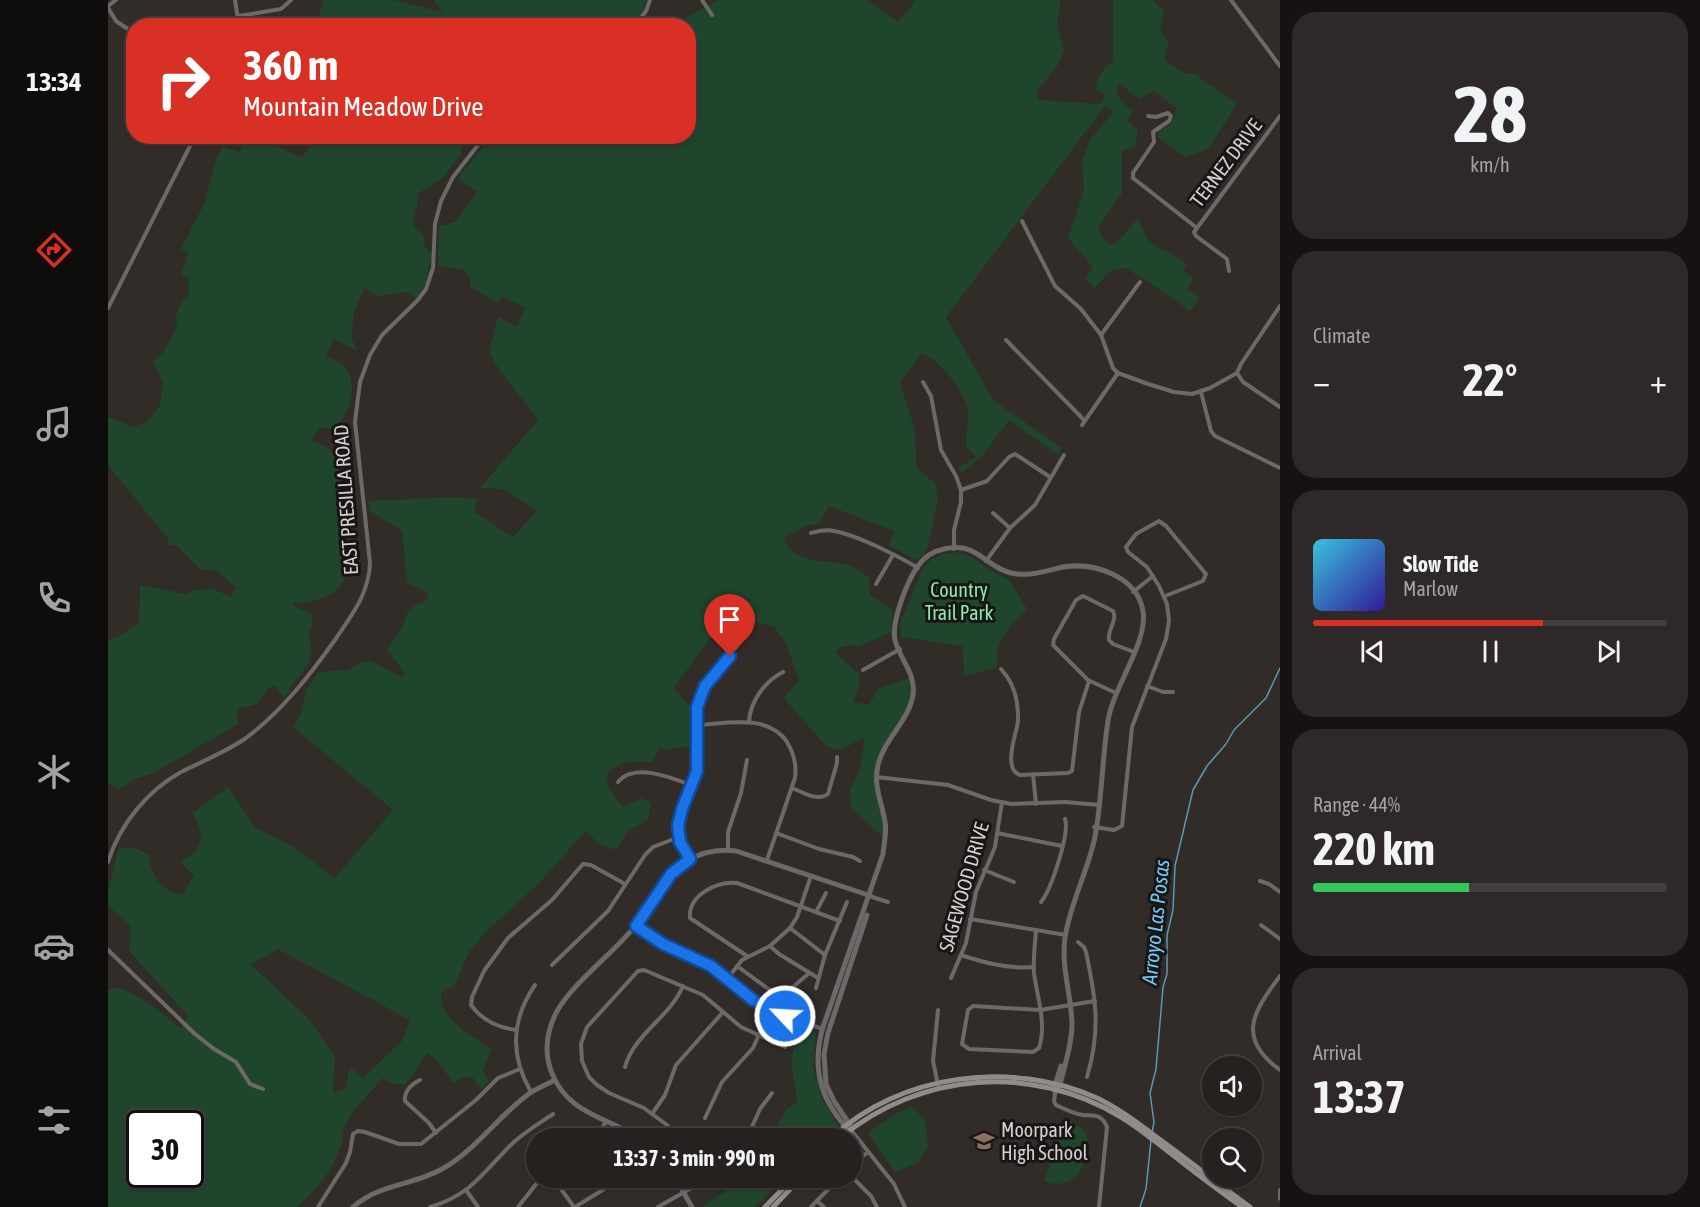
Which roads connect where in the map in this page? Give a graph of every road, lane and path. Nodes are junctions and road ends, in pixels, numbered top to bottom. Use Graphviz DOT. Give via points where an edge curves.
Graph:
graph roads {
  1 [pos="116,0"];
  2 [pos="236,0"];
  3 [pos="291,0"];
  4 [pos="650,0"];
  5 [pos="702,0"];
  6 [pos="1231,0"];
  7 [pos="108,7"];
  8 [pos="712,15"];
  9 [pos="239,16"];
  10 [pos="641,18"];
  11 [pos="126,28"];
  12 [pos="1280,66"];
  13 [pos="1148,116"];
  14 [pos="1280,116"];
  15 [pos="191,144"];
  16 [pos="479,144"];
  17 [pos="1022,221"];
  18 [pos="1197,228"];
  19 [pos="1229,271"];
  20 [pos="1140,282"];
  21 [pos="1280,306"];
  22 [pos="108,308"];
  23 [pos="1101,335"];
  24 [pos="1005,340"];
  25 [pos="1118,373"];
  26 [pos="1236,373"];
  27 [pos="923,382"];
  28 [pos="1201,392"];
  29 [pos="1280,407"];
  30 [pos="1064,455"];
  31 [pos="1280,468"];
  32 [pos="1050,477"];
  33 [pos="961,490"];
  34 [pos="993,513"];
  35 [pos="1010,528"];
  36 [pos="810,533"];
  37 [pos="954,548"];
  38 [pos="893,555"];
  39 [pos="986,561"];
  40 [pos="918,567"];
  41 [pos="1154,576"];
  42 [pos="876,584"];
  43 [pos="1134,591"];
  44 [pos="1165,596"];
  45 [pos="745,636"];
  46 [pos="900,650"];
  47 [pos="1132,651"];
  48 [pos="1001,669"];
  49 [pos="863,670"];
  50 [pos="783,672"];
  51 [pos="1089,681"];
  52 [pos="1147,686"];
  53 [pos="1173,692"];
  54 [pos="1115,693"];
  55 [pos="749,722"];
  56 [pos="696,725"];
  57 [pos="837,757"];
  58 [pos="747,760"];
  59 [pos="1033,774"];
  60 [pos="877,777"];
  61 [pos="618,782"];
  62 [pos="693,786"];
  63 [pos="792,788"];
  64 [pos="1002,802"];
  65 [pos="1036,804"];
  66 [pos="1097,805"];
  67 [pos="1065,819"];
  68 [pos="1095,827"];
  69 [pos="776,833"];
  70 [pos="997,833"];
  71 [pos="679,837"];
  72 [pos="1062,846"];
  73 [pos="728,850"];
  74 [pos="690,859"];
  75 [pos="767,860"];
  76 [pos="860,861"];
  77 [pos="108,862"];
  78 [pos="984,870"];
  79 [pos="811,875"];
  80 [pos="1260,881"];
  81 [pos="1014,882"];
  82 [pos="625,884"];
  83 [pos="1280,892"];
  84 [pos="825,893"];
  85 [pos="871,896"];
  86 [pos="847,902"];
  87 [pos="888,902"];
  88 [pos="1041,902"];
  89 [pos="801,906"];
  90 [pos="816,912"];
  91 [pos="970,919"];
  92 [pos="840,921"];
  93 [pos="1260,925"];
  94 [pos="636,926"];
  95 [pos="790,928"];
  96 [pos="1036,930"];
  97 [pos="1064,935"];
  98 [pos="1280,939"];
  99 [pos="1078,942"];
  100 [pos="770,946"];
  101 [pos="108,950"];
  102 [pos="825,955"];
  103 [pos="961,955"];
  104 [pos="747,956"];
  105 [pos="552,964"];
  106 [pos="737,966"];
  107 [pos="1034,967"];
  108 [pos="808,974"];
  109 [pos="1280,976"];
  110 [pos="728,978"];
  111 [pos="818,978"];
  112 [pos="951,978"];
  113 [pos="535,985"];
  114 [pos="683,986"];
  115 [pos="816,988"];
  116 [pos="1095,1002"];
  117 [pos="1069,1005"];
  118 [pos="771,1010"];
  119 [pos="938,1010"];
  120 [pos="1040,1010"];
  121 [pos="723,1012"];
  122 [pos="823,1029"];
  123 [pos="517,1030"];
  124 [pos="759,1036"];
  125 [pos="784,1047"];
  126 [pos="626,1067"];
  127 [pos="520,1069"];
  128 [pos="1280,1070"];
  129 [pos="1088,1077"];
  130 [pos="420,1080"];
  131 [pos="555,1080"];
  132 [pos="938,1086"];
  133 [pos="1057,1088"];
  134 [pos="263,1089"];
  135 [pos="531,1092"];
  136 [pos="772,1093"];
  137 [pos="553,1114"];
  138 [pos="652,1114"];
  139 [pos="705,1118"];
  140 [pos="606,1121"];
  141 [pos="849,1127"];
  142 [pos="602,1128"];
  143 [pos="620,1128"];
  144 [pos="670,1128"];
  145 [pos="751,1128"];
  146 [pos="436,1133"];
  147 [pos="1164,1146"];
  148 [pos="868,1152"];
  149 [pos="862,1157"];
  150 [pos="533,1188"];
  151 [pos="560,1188"];
  152 [pos="605,1188"];
  153 [pos="681,1188"];
  154 [pos="689,1188"];
  155 [pos="784,1188"];
  156 [pos="791,1188"];
  157 [pos="830,1188"];
  158 [pos="862,1188"];
  159 [pos="466,1190"];
  160 [pos="1280,1190"];
  161 [pos="683,1191"];
  162 [pos="1279,1198"];
  163 [pos="818,1201"];
  164 [pos="318,1207"];
  165 [pos="353,1207"];
  166 [pos="430,1207"];
  167 [pos="478,1207"];
  168 [pos="519,1207"];
  169 [pos="574,1207"];
  170 [pos="658,1207"];
  171 [pos="692,1207"];
  172 [pos="765,1207"];
  173 [pos="773,1207"];
  174 [pos="811,1207"];
  175 [pos="824,1207"];
  176 [pos="877,1207"];
  177 [pos="905,1207"];
  178 [pos="1099,1207"];
  179 [pos="1242,1207"];
  180 [pos="1250,1207"];
  1 -- 7 [label="street"];
  2 -- 9 [label="street"];
  3 -- 9 [label="street" via="281,9"];
  4 -- 10 [label="street"];
  5 -- 8 [label="street"];
  6 -- 12 [label="street"];
  7 -- 11 [label="street" via="116,21"];
  13 -- 18 [label="street, TERNEZ DRIVE" via="1171,116 1153,132 1154,142 1133,178"];
  14 -- 18 [label="street, TERNEZ DRIVE"];
  15 -- 22 [label="street"];
  16 -- 77 [label="street, EAST PRESILLA ROAD" via="453,177 441,201 435,224 433,268 426,288 382,335 369,355 360,382 355,422 370,563 360,602 310,676 262,724 228,749 170,779 142,802 126,823"];
  17 -- 23 [label="street" via="1055,286 1081,309"];
  18 -- 19 [label="street, TERNEZ DRIVE" via="1195,235 1227,259"];
  20 -- 23 [label="street"];
  21 -- 26 [label="street"];
  23 -- 25 [label="street"];
  24 -- 25 [label="street" via="1083,422"];
  25 -- 28 [label="street" via="1174,392"];
  26 -- 28 [label="street"];
  26 -- 29 [label="street"];
  27 -- 33 [label="street" via="931,396 941,450"];
  28 -- 31 [label="street" via="1215,436"];
  30 -- 32 [label="street"];
  32 -- 33 [label="street" via="1015,454 987,481"];
  32 -- 35 [label="street" via="1035,505"];
  33 -- 37 [label="street"];
  34 -- 35 [label="street"];
  35 -- 39 [label="street"];
  36 -- 38 [label="street" via="836,531"];
  37 -- 39 [label="street" via="968,549"];
  37 -- 40 [label="street" via="938,551"];
  38 -- 40 [label="street"];
  38 -- 42 [label="street"];
  39 -- 43 [label="street" via="1020,575 1070,566 1094,568 1114,574"];
  40 -- 46 [label="street" via="895,619 894,638"];
  41 -- 43 [label="street"];
  41 -- 44 [label="street"];
  41 -- 44 [label="street" via="1126,547 1143,530 1161,522 1206,576 1203,581"];
  43 -- 47 [label="street" via="1143,609 1143,619"];
  44 -- 52 [label="street" via="1169,628"];
  45 -- 56 [label="street" via="701,694"];
  46 -- 49 [label="street"];
  46 -- 60 [label="street" via="912,676 913,696 908,711 884,747"];
  47 -- 51 [label="street" via="1109,640 1113,611 1080,597 1053,645"];
  47 -- 54 [label="street"];
  48 -- 59 [label="street" via="1012,684 1017,703 1012,768 1018,775"];
  50 -- 55 [label="street" via="754,701"];
  51 -- 54 [label="street"];
  51 -- 59 [label="street" via="1079,712 1072,771"];
  52 -- 53 [label="street"];
  52 -- 68 [label="street" via="1132,727 1122,826 1114,830"];
  54 -- 66 [label="street" via="1107,722"];
  55 -- 56 [label="street"];
  55 -- 63 [label="street" via="764,724 786,741 796,764"];
  56 -- 62 [label="street" via="698,765"];
  57 -- 63 [label="street" via="825,797"];
  58 -- 73 [label="street" via="728,832"];
  59 -- 65 [label="street"];
  60 -- 64 [label="street" via="948,785"];
  60 -- 85 [label="street" via="888,830"];
  61 -- 62 [label="street" via="627,775 648,773"];
  62 -- 71 [label="street" via="680,816"];
  63 -- 69 [label="street"];
  64 -- 65 [label="street"];
  64 -- 70 [label="street, SAGEWOOD DRIVE"];
  65 -- 66 [label="street"];
  66 -- 68 [label="street"];
  67 -- 72 [label="street"];
  68 -- 97 [label="street" via="1091,854"];
  69 -- 75 [label="street"];
  69 -- 76 [label="street"];
  70 -- 72 [label="street"];
  70 -- 78 [label="street, SAGEWOOD DRIVE"];
  71 -- 74 [label="street"];
  71 -- 82 [label="street" via="650,850"];
  72 -- 88 [label="street"];
  73 -- 74 [label="street"];
  73 -- 75 [label="street"];
  74 -- 94 [label="street" via="671,874"];
  75 -- 79 [label="street"];
  78 -- 81 [label="street"];
  78 -- 91 [label="street, SAGEWOOD DRIVE"];
  79 -- 85 [label="street"];
  79 -- 89 [label="street"];
  80 -- 83 [label="street"];
  82 -- 105 [label="street" via="608,911"];
  82 -- 123 [label="street" via="591,864 584,864 491,960 471,1005 494,1024"];
  84 -- 90 [label="street"];
  85 -- 87 [label="street"];
  85 -- 122 [label="street"];
  85 -- 141 [label="street" via="824,1054 824,1076"];
  86 -- 92 [label="street"];
  89 -- 90 [label="street"];
  89 -- 95 [label="street"];
  89 -- 104 [label="street" via="731,882 708,888 690,911 691,920"];
  90 -- 92 [label="street"];
  91 -- 96 [label="street"];
  91 -- 103 [label="street, SAGEWOOD DRIVE"];
  92 -- 102 [label="street"];
  93 -- 98 [label="street"];
  94 -- 110 [label="street"];
  94 -- 131 [label="street" via="557,1010 547,1044"];
  95 -- 100 [label="street"];
  95 -- 102 [label="street"];
  96 -- 97 [label="street"];
  96 -- 107 [label="street"];
  97 -- 117 [label="street"];
  99 -- 116 [label="street" via="1085,949"];
  100 -- 104 [label="street"];
  100 -- 108 [label="street"];
  101 -- 134 [label="street" via="195,1034 236,1062 250,1084"];
  102 -- 111 [label="street"];
  103 -- 107 [label="street" via="993,964"];
  103 -- 112 [label="street, SAGEWOOD DRIVE"];
  104 -- 106 [label="street"];
  106 -- 108 [label="street" via="778,994"];
  106 -- 110 [label="street"];
  107 -- 120 [label="street"];
  108 -- 111 [label="street"];
  109 -- 128 [label="street" via="1260,1004 1253,1029 1261,1054"];
  110 -- 118 [label="street"];
  111 -- 115 [label="street"];
  113 -- 123 [label="street"];
  114 -- 121 [label="street" via="709,999"];
  114 -- 126 [label="street" via="630,1054"];
  114 -- 138 [label="street" via="640,970 582,1036 582,1061 593,1081"];
  116 -- 117 [label="street"];
  116 -- 129 [label="street" via="1096,1040"];
  117 -- 120 [label="street"];
  117 -- 133 [label="street" via="1071,1038"];
  118 -- 122 [label="street"];
  118 -- 124 [label="street"];
  119 -- 132 [label="street" via="933,1061"];
  120 -- 120 [label="street" via="972,1006 961,1042 969,1049 1035,1051 1040,1046"];
  121 -- 124 [label="street"];
  121 -- 138 [label="street" via="676,1065 665,1095"];
  122 -- 141 [label="street" via="817,1059 819,1080 826,1100"];
  123 -- 127 [label="street" via="515,1047"];
  124 -- 125 [label="street"];
  124 -- 139 [label="street" via="750,1053 722,1082"];
  127 -- 135 [label="street"];
  127 -- 146 [label="street" via="498,1078"];
  130 -- 146 [label="street" via="408,1090 405,1101"];
  131 -- 135 [label="street"];
  131 -- 140 [label="street" via="566,1097"];
  132 -- 133 [label="main road" via="958,1080 999,1077 1035,1079"];
  132 -- 141 [label="main road"];
  133 -- 147 [label="main road" via="1098,1099"];
  133 -- 178 [label="street" via="1056,1105 1097,1116 1107,1127"];
  135 -- 165 [label="street" via="442,1169 379,1190"];
  136 -- 145 [label="street"];
  137 -- 159 [label="street" via="516,1140"];
  138 -- 144 [label="street"];
  140 -- 142 [label="street"];
  140 -- 143 [label="street"];
  141 -- 148 [label="street"];
  146 -- 164 [label="street" via="414,1145 356,1132 346,1163"];
  147 -- 179 [label="main road"];
  147 -- 180 [label="main road"];
  148 -- 149 [label="street"];
  148 -- 177 [label="street" via="894,1184"];
  150 -- 168 [label="street"];
  151 -- 169 [label="street"];
  152 -- 169 [label="street"];
  153 -- 161 [label="street"];
  154 -- 161 [label="street"];
  155 -- 172 [label="main road"];
  156 -- 173 [label="main road"];
  157 -- 163 [label="street"];
  158 -- 176 [label="street"];
  159 -- 166 [label="street"];
  159 -- 167 [label="street"];
  160 -- 162 [label="street"];
  161 -- 170 [label="street"];
  161 -- 171 [label="street"];
  163 -- 174 [label="street"];
  163 -- 175 [label="street"];
}
